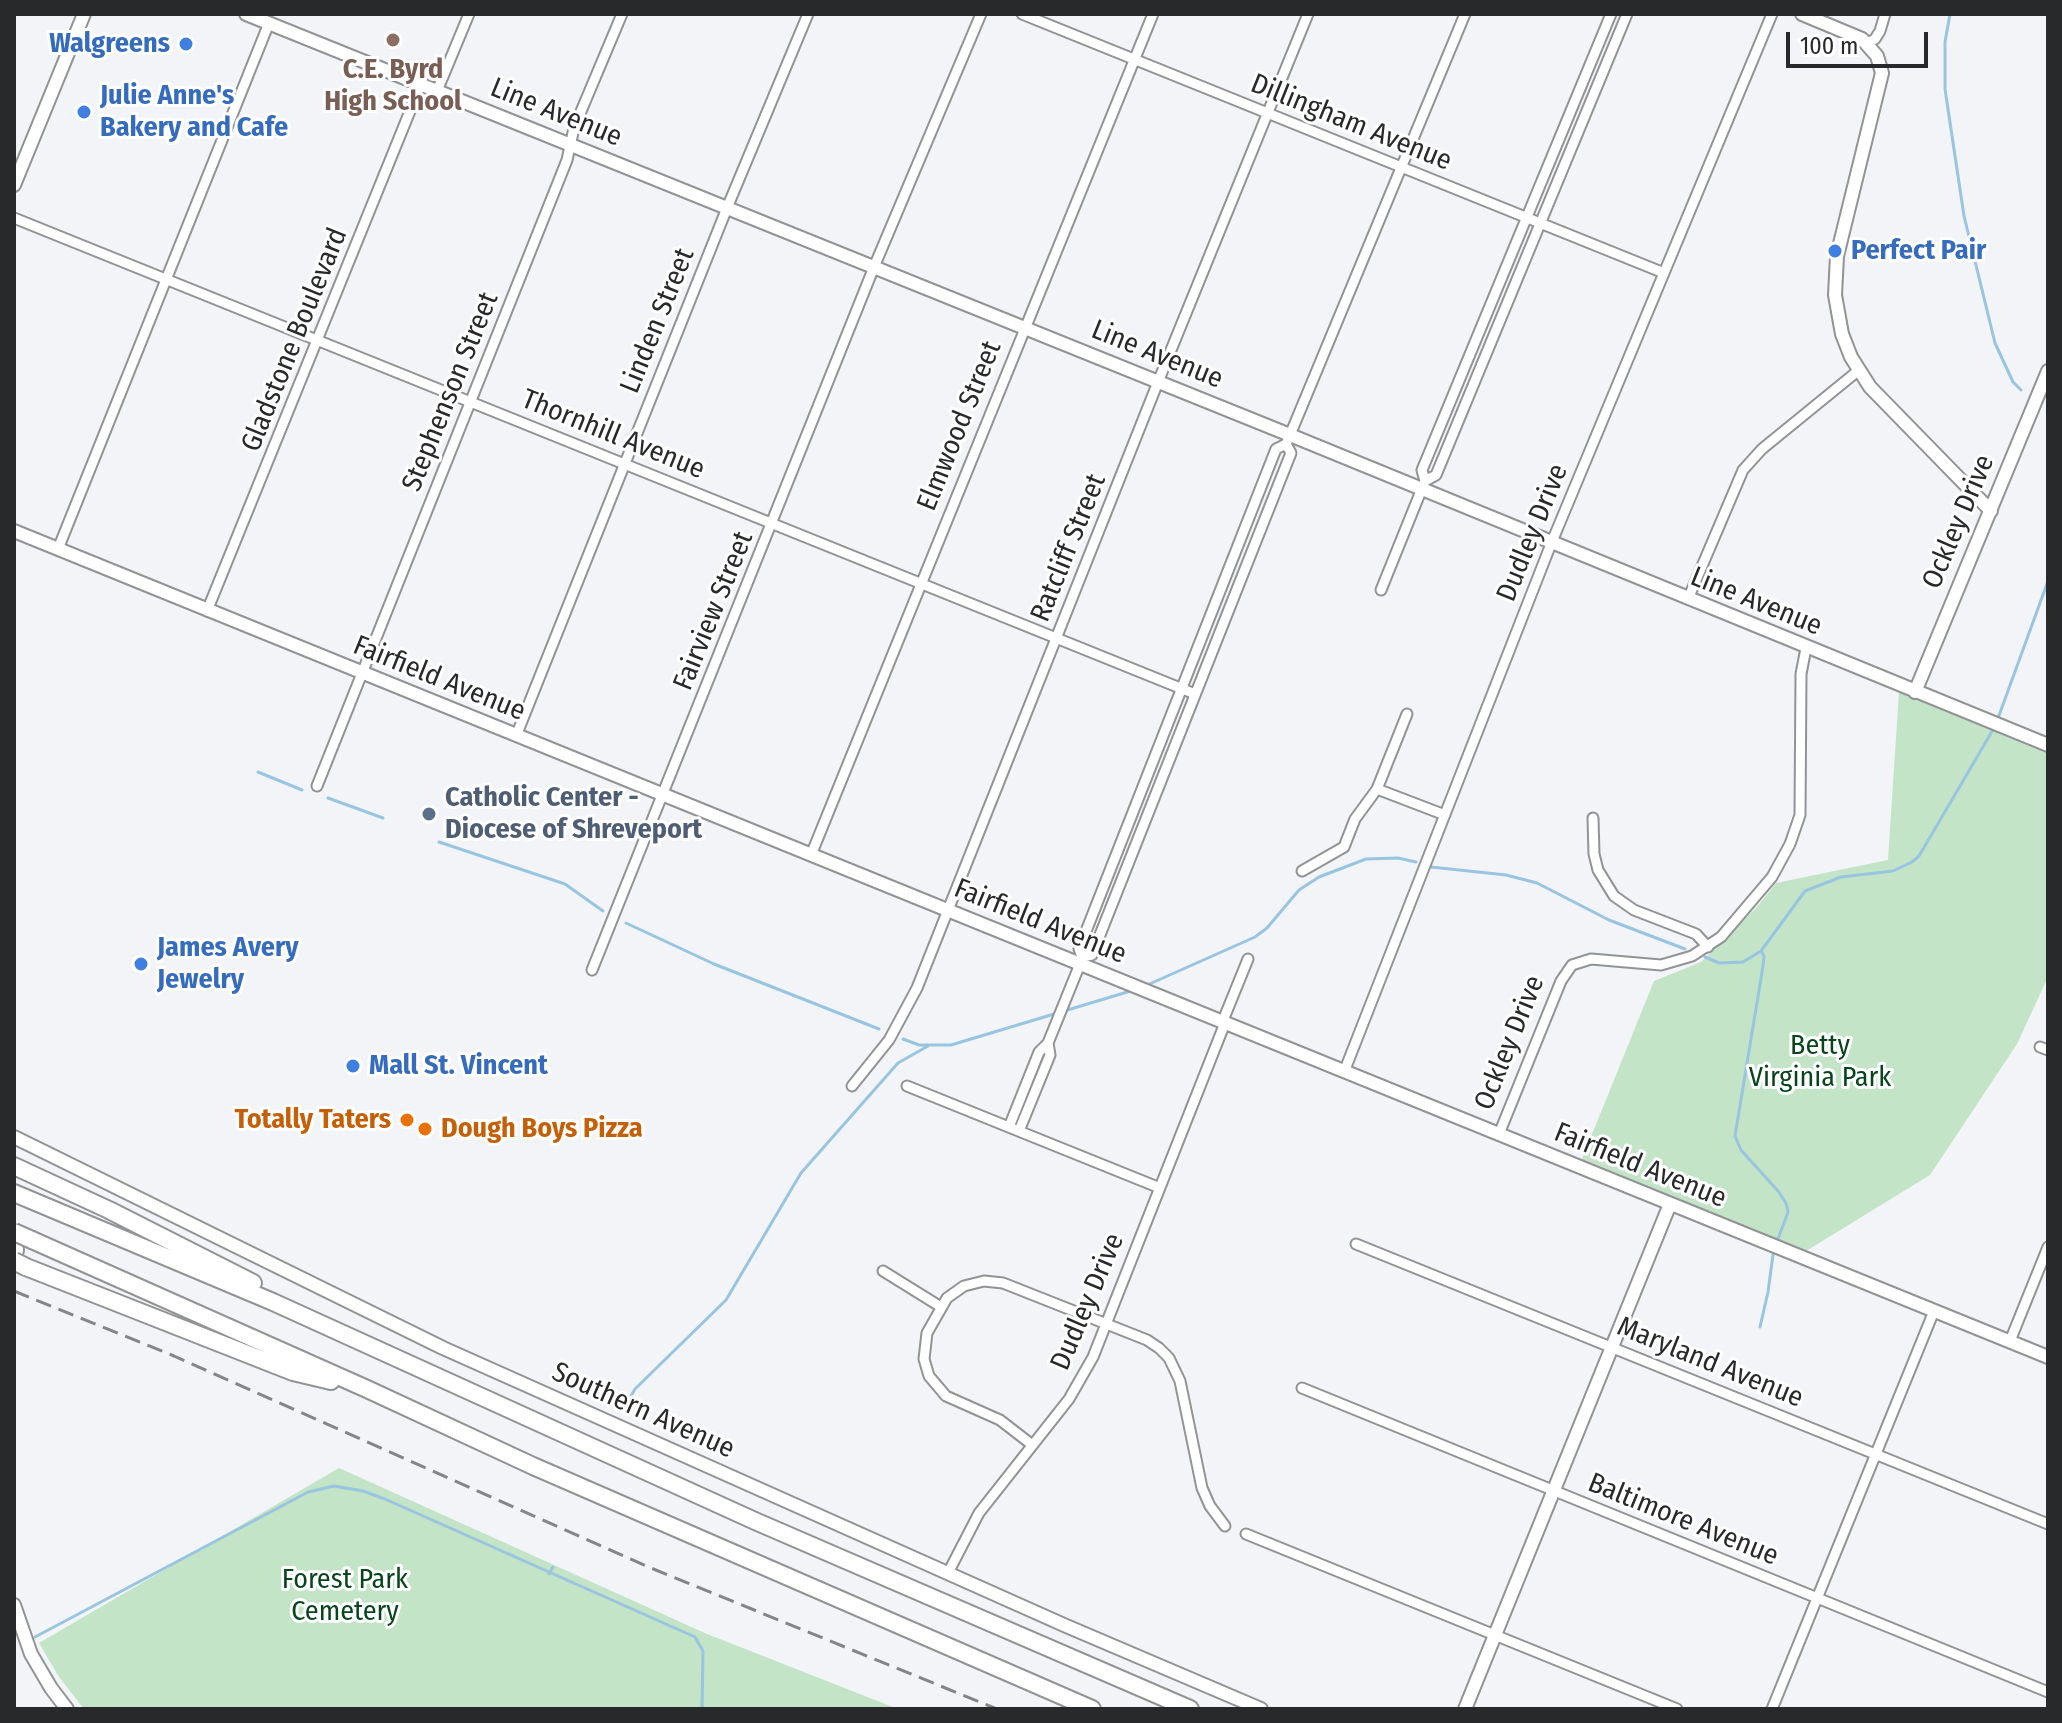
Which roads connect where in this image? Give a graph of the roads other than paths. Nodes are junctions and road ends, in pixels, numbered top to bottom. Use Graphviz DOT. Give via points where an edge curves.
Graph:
graph roads {
  1 [pos="84,14"];
  2 [pos="246,14"];
  3 [pos="469,14"];
  4 [pos="622,14"];
  5 [pos="808,14"];
  6 [pos="981,14"];
  7 [pos="1022,14"];
  8 [pos="1153,14"];
  9 [pos="1308,14"];
  10 [pos="1465,14"];
  11 [pos="1611,14"];
  12 [pos="1627,14"];
  13 [pos="1772,14"];
  14 [pos="1802,14"];
  15 [pos="1885,14"];
  16 [pos="269,23"];
  17 [pos="1867,43"];
  18 [pos="1135,59"];
  19 [pos="421,84"];
  20 [pos="437,91"];
  21 [pos="1268,113"];
  22 [pos="570,145"];
  23 [pos="1401,168"];
  24 [pos="14,185"];
  25 [pos="727,208"];
  26 [pos="1527,217"];
  27 [pos="14,218"];
  28 [pos="1541,223"];
  29 [pos="874,267"];
  30 [pos="1664,273"];
  31 [pos="167,279"];
  32 [pos="1024,327"];
  33 [pos="319,339"];
  34 [pos="1859,370"];
  35 [pos="2048,371"];
  36 [pos="1158,382"];
  37 [pos="471,402"];
  38 [pos="1288,440"];
  39 [pos="625,464"];
  40 [pos="1423,486"];
  41 [pos="1991,511"];
  42 [pos="773,523"];
  43 [pos="14,531"];
  44 [pos="1551,544"];
  45 [pos="58,549"];
  46 [pos="1233,560"];
  47 [pos="1246,566"];
  48 [pos="921,584"];
  49 [pos="1381,590"];
  50 [pos="1688,599"];
  51 [pos="207,611"];
  52 [pos="1057,639"];
  53 [pos="1806,648"];
  54 [pos="362,674"];
  55 [pos="1182,688"];
  56 [pos="1915,692"];
  57 [pos="1195,694"];
  58 [pos="1407,714"];
  59 [pos="516,736"];
  60 [pos="2048,745"];
  61 [pos="317,786"];
  62 [pos="1377,789"];
  63 [pos="663,796"];
  64 [pos="1445,815"];
  65 [pos="1593,818"];
  66 [pos="1126,829"];
  67 [pos="1140,834"];
  68 [pos="811,855"];
  69 [pos="1302,871"];
  70 [pos="949,911"];
  71 [pos="1708,947"];
  72 [pos="1248,959"];
  73 [pos="1081,960"];
  74 [pos="592,970"];
  75 [pos="1224,1023"];
  76 [pos="1344,1072"];
  77 [pos="852,1086"];
  78 [pos="907,1086"];
  79 [pos="1014,1129"];
  80 [pos="1499,1134"];
  81 [pos="14,1137"];
  82 [pos="14,1166"];
  83 [pos="1160,1188"];
  84 [pos="14,1193"];
  85 [pos="1670,1204"];
  86 [pos="14,1232"];
  87 [pos="1356,1244"];
  88 [pos="2048,1247"];
  89 [pos="18,1264"];
  90 [pos="883,1271"];
  91 [pos="941,1307"];
  92 [pos="1934,1311"];
  93 [pos="1106,1325"];
  94 [pos="2010,1341"];
  95 [pos="1612,1347"];
  96 [pos="2048,1357"];
  97 [pos="409,1365"];
  98 [pos="1302,1388"];
  99 [pos="367,1389"];
  100 [pos="1031,1444"];
  101 [pos="1875,1454"];
  102 [pos="1553,1491"];
  103 [pos="2048,1524"];
  104 [pos="1225,1526"];
  105 [pos="1246,1534"];
  106 [pos="948,1573"];
  107 [pos="1817,1598"];
  108 [pos="14,1605"];
  109 [pos="1495,1634"];
  110 [pos="2048,1692"];
  111 [pos="67,1709"];
  112 [pos="1092,1709"];
  113 [pos="1190,1709"];
  114 [pos="1261,1709"];
  115 [pos="1465,1709"];
  116 [pos="1677,1709"];
  117 [pos="1772,1709"];
  1 -- 24 [label="street"];
  2 -- 16 [label="street, Line Avenue"];
  3 -- 20 [label="street"];
  4 -- 22 [label="street, Stephenson Street"];
  5 -- 25 [label="street, Linden Street"];
  6 -- 29 [label="street, Fairview Street"];
  7 -- 18 [label="street, Dillingham Avenue"];
  8 -- 18 [label="street, Elmwood Street"];
  9 -- 21 [label="street, Ratcliff Street"];
  10 -- 23 [label="street"];
  11 -- 26 [label="street"];
  12 -- 28 [label="street"];
  13 -- 30 [label="street, Dudley Drive"];
  14 -- 17 [label="street"];
  15 -- 17 [label="street" via="1880,31"];
  16 -- 19 [label="street, Line Avenue"];
  16 -- 31 [label="street"];
  17 -- 34 [label="street" via="1882,73 1835,280 1842,334"];
  18 -- 21 [label="street, Dillingham Avenue"];
  18 -- 32 [label="street, Elmwood Street"];
  19 -- 20 [label="street, Line Avenue"];
  19 -- 33 [label="street, Gladstone Boulevard"];
  20 -- 22 [label="street, Line Avenue"];
  21 -- 23 [label="street, Dillingham Avenue"];
  21 -- 36 [label="street, Ratcliff Street"];
  22 -- 25 [label="street, Line Avenue"];
  22 -- 37 [label="street, Stephenson Street"];
  23 -- 26 [label="street, Dillingham Avenue"];
  23 -- 38 [label="street"];
  25 -- 29 [label="street, Line Avenue"];
  25 -- 39 [label="street, Linden Street"];
  26 -- 28 [label="street, Dillingham Avenue"];
  26 -- 40 [label="street" via="1422,470"];
  27 -- 31 [label="street, Thornhill Avenue"];
  28 -- 30 [label="street, Dillingham Avenue"];
  28 -- 40 [label="street" via="1436,475"];
  29 -- 32 [label="street, Line Avenue"];
  29 -- 42 [label="street, Fairview Street"];
  30 -- 44 [label="street, Dudley Drive"];
  31 -- 33 [label="street, Thornhill Avenue"];
  31 -- 45 [label="street"];
  32 -- 36 [label="street, Line Avenue"];
  32 -- 48 [label="street, Elmwood Street"];
  33 -- 37 [label="street, Thornhill Avenue"];
  33 -- 51 [label="street, Gladstone Boulevard"];
  34 -- 41 [label="street"];
  34 -- 50 [label="street" via="1743,470"];
  35 -- 41 [label="street, Ockley Drive"];
  36 -- 38 [label="street, Line Avenue"];
  36 -- 52 [label="street, Ratcliff Street"];
  37 -- 39 [label="street, Thornhill Avenue"];
  37 -- 54 [label="street, Stephenson Street"];
  38 -- 40 [label="street, Line Avenue"];
  38 -- 46 [label="street" via="1276,449"];
  38 -- 47 [label="street" via="1291,453"];
  39 -- 42 [label="street, Thornhill Avenue"];
  39 -- 59 [label="street, Linden Street"];
  40 -- 44 [label="street, Line Avenue"];
  40 -- 49 [label="street"];
  41 -- 56 [label="street, Ockley Drive"];
  42 -- 48 [label="street, Thornhill Avenue"];
  42 -- 63 [label="street, Fairview Street"];
  43 -- 45 [label="street, Fairfield Avenue"];
  44 -- 50 [label="street, Line Avenue"];
  44 -- 64 [label="street, Dudley Drive"];
  45 -- 51 [label="street, Fairfield Avenue"];
  46 -- 47 [label="street"];
  46 -- 55 [label="street"];
  47 -- 57 [label="street"];
  48 -- 52 [label="street, Thornhill Avenue"];
  48 -- 68 [label="street, Elmwood Street"];
  50 -- 53 [label="street, Line Avenue"];
  51 -- 54 [label="street, Fairfield Avenue"];
  52 -- 55 [label="street, Thornhill Avenue"];
  52 -- 70 [label="street, Ratcliff Street"];
  53 -- 56 [label="street, Line Avenue"];
  53 -- 71 [label="street, Ockley Drive" via="1798,824 1772,877"];
  54 -- 59 [label="street, Fairfield Avenue"];
  54 -- 61 [label="street, Stephenson Street"];
  55 -- 57 [label="street, Thornhill Avenue"];
  55 -- 66 [label="street"];
  56 -- 60 [label="street, Line Avenue"];
  57 -- 67 [label="street"];
  58 -- 62 [label="street"];
  59 -- 63 [label="street, Fairfield Avenue"];
  62 -- 64 [label="street"];
  62 -- 69 [label="street" via="1355,819 1344,847"];
  63 -- 68 [label="street, Fairfield Avenue"];
  63 -- 74 [label="street, Fairview Street"];
  64 -- 76 [label="street, Dudley Drive"];
  65 -- 71 [label="street" via="1598,870 1614,896 1634,910 1696,934"];
  66 -- 67 [label="street"];
  66 -- 73 [label="street" via="1079,949"];
  67 -- 73 [label="street" via="1092,955"];
  68 -- 70 [label="street, Fairfield Avenue"];
  70 -- 73 [label="street, Fairfield Avenue"];
  70 -- 77 [label="street, Ratcliff Street" via="903,1017"];
  71 -- 80 [label="street, Ockley Drive" via="1661,965 1591,959 1572,965"];
  72 -- 75 [label="street, Dudley Drive"];
  73 -- 75 [label="street, Fairfield Avenue"];
  73 -- 79 [label="street" via="1048,1043 1039,1052"];
  75 -- 76 [label="street, Fairfield Avenue"];
  75 -- 83 [label="street, Dudley Drive"];
  76 -- 80 [label="street, Fairfield Avenue"];
  78 -- 79 [label="street"];
  79 -- 83 [label="street"];
  80 -- 85 [label="street, Fairfield Avenue"];
  81 -- 106 [label="street, Southern Avenue" via="381,1319"];
  82 -- 97 [label="highway"];
  83 -- 93 [label="street, Dudley Drive"];
  84 -- 97 [label="highway"];
  85 -- 92 [label="street, Fairfield Avenue"];
  85 -- 95 [label="street"];
  86 -- 89 [label="street"];
  86 -- 99 [label="highway, bridge"];
  87 -- 95 [label="street, Maryland Avenue"];
  88 -- 94 [label="street"];
  89 -- 99 [label="highway" via="293,1372"];
  90 -- 91 [label="street"];
  91 -- 93 [label="street" via="964,1286 990,1281"];
  91 -- 100 [label="street" via="924,1346 932,1381 946,1396 1005,1423"];
  92 -- 94 [label="street, Fairfield Avenue"];
  92 -- 101 [label="street"];
  93 -- 100 [label="street, Dudley Drive" via="1075,1390"];
  93 -- 104 [label="street" via="1147,1340 1177,1370 1202,1488"];
  94 -- 96 [label="street, Fairfield Avenue"];
  95 -- 101 [label="street, Maryland Avenue"];
  95 -- 102 [label="street"];
  97 -- 113 [label="highway"];
  98 -- 102 [label="street, Baltimore Avenue"];
  99 -- 112 [label="highway"];
  100 -- 106 [label="street, Dudley Drive" via="979,1513"];
  101 -- 103 [label="street, Maryland Avenue"];
  101 -- 107 [label="street"];
  102 -- 107 [label="street, Baltimore Avenue"];
  102 -- 109 [label="street"];
  105 -- 109 [label="street"];
  106 -- 114 [label="street, Southern Avenue"];
  107 -- 110 [label="street, Baltimore Avenue"];
  107 -- 117 [label="street"];
  108 -- 111 [label="street" via="31,1654"];
  109 -- 115 [label="street"];
  109 -- 116 [label="street"];
}
